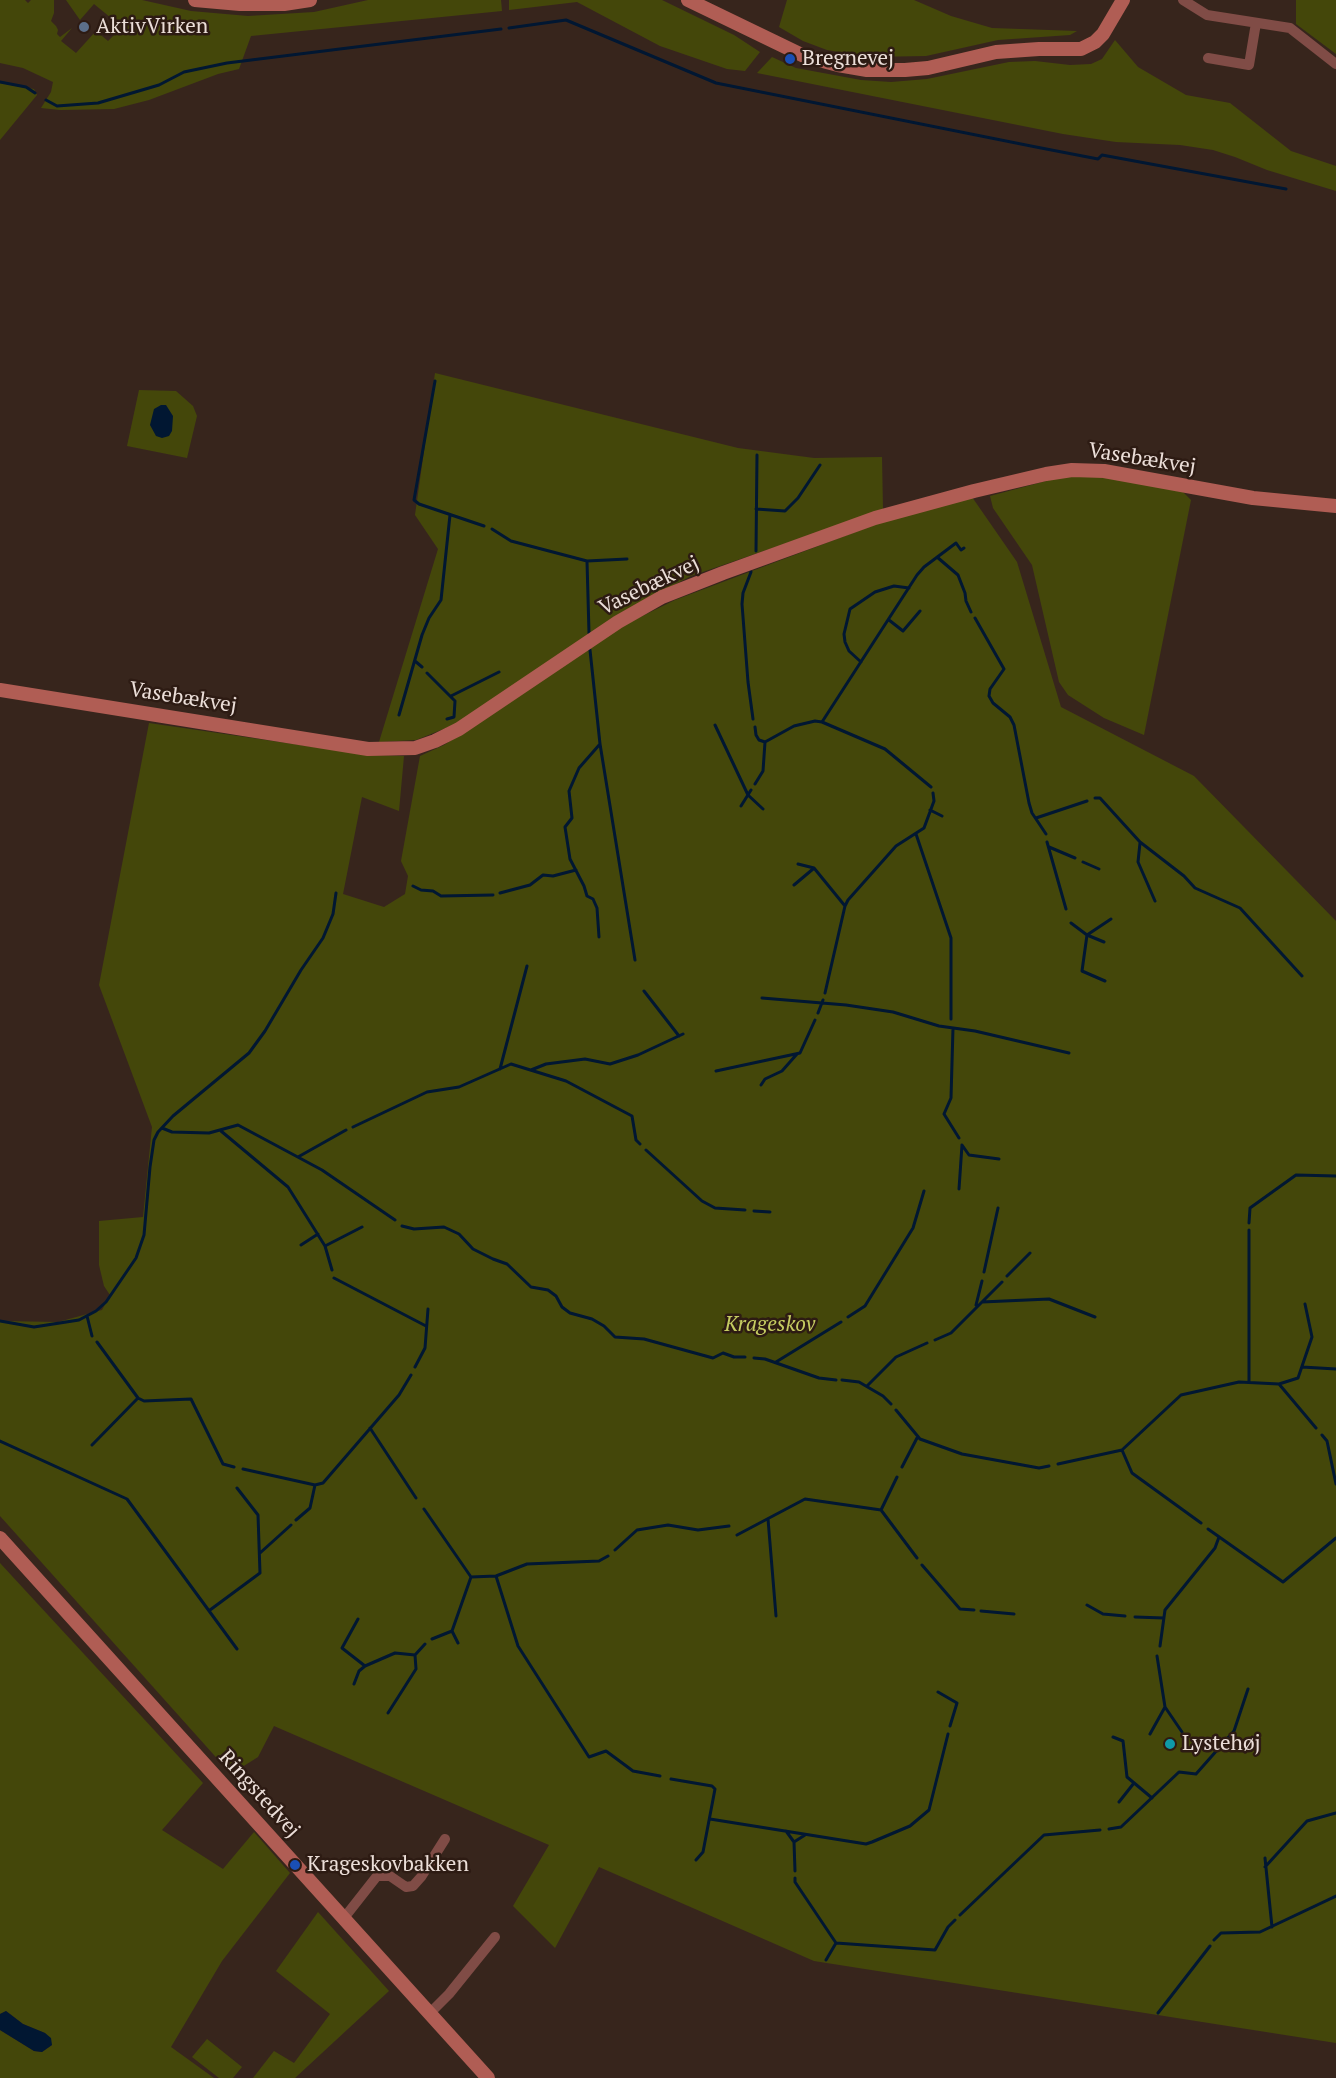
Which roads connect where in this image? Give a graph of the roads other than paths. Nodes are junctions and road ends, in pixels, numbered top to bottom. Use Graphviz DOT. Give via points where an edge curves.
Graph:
graph roads {
  1 [pos="195,0"];
  2 [pos="310,0"];
  3 [pos="688,0"];
  4 [pos="1123,0"];
  5 [pos="1183,0"];
  6 [pos="1256,23"];
  7 [pos="1208,58"];
  8 [pos="1336,64"];
  9 [pos="1336,506"];
  10 [pos="0,690"];
  11 [pos="0,1538"];
  12 [pos="445,1839"];
  13 [pos="344,1918"];
  14 [pos="495,1937"];
  15 [pos="429,2014"];
  16 [pos="488,2078"];
  1 -- 2 [label="street" via="240,4"];
  3 -- 4 [label="street" via="804,56 867,70 928,68 996,52 1075,50 1103,34"];
  5 -- 6 [label="street" via="1207,15"];
  6 -- 7 [label="street" via="1249,65"];
  6 -- 8 [label="street" via="1290,28"];
  9 -- 10 [label="street, Vasebækvej" via="1253,498 1104,471 1046,474 963,494 875,518 662,597 618,621 459,729 415,748 368,749"];
  11 -- 13 [label="street, Ringstedvej"];
  12 -- 13 [label="street" via="413,1886 406,1887 390,1876 377,1876"];
  13 -- 15 [label="street, Ringstedvej"];
  14 -- 15 [label="street"];
  15 -- 16 [label="street, Ringstedvej"];
}
